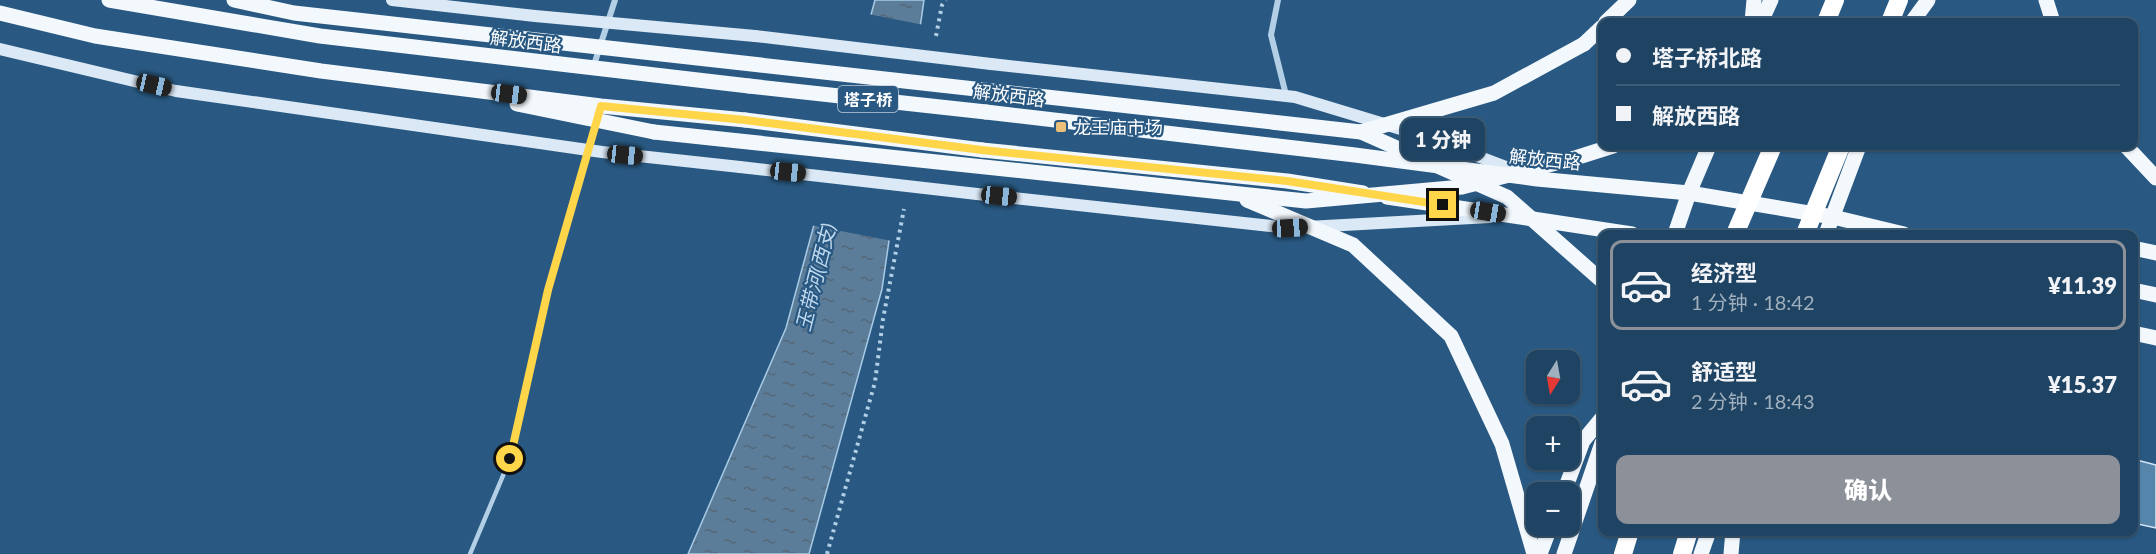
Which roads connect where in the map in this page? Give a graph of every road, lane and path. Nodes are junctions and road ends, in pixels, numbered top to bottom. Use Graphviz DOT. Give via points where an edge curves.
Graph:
graph roads {
  1 [pos="109,0"];
  2 [pos="234,0"];
  3 [pos="392,0"];
  4 [pos="615,0"];
  5 [pos="946,0"];
  6 [pos="1278,0"];
  7 [pos="1629,0"];
  8 [pos="1754,0"];
  9 [pos="1771,0"];
  10 [pos="1835,0"];
  11 [pos="1899,0"];
  12 [pos="1914,0"];
  13 [pos="1928,0"];
  14 [pos="2046,0"];
  15 [pos="0,13"];
  16 [pos="1610,18"];
  17 [pos="1752,18"];
  18 [pos="1763,18"];
  19 [pos="1828,18"];
  20 [pos="1884,18"];
  21 [pos="1892,18"];
  22 [pos="1907,18"];
  23 [pos="1915,18"];
  24 [pos="2052,18"];
  25 [pos="608,23"];
  26 [pos="1598,31"];
  27 [pos="936,40"];
  28 [pos="0,49"];
  29 [pos="593,69"];
  30 [pos="1286,96"];
  31 [pos="599,113"];
  32 [pos="1361,132"];
  33 [pos="588,150"];
  34 [pos="1600,150"];
  35 [pos="1707,150"];
  36 [pos="1771,150"];
  37 [pos="1839,150"];
  38 [pos="1858,150"];
  39 [pos="2130,150"];
  40 [pos="1537,178"];
  41 [pos="2156,178"];
  42 [pos="1689,192"];
  43 [pos="1230,193"];
  44 [pos="905,203"];
  45 [pos="1510,216"];
  46 [pos="1833,217"];
  47 [pos="1605,230"];
  48 [pos="1676,230"];
  49 [pos="1738,230"];
  50 [pos="1807,230"];
  51 [pos="1828,230"];
  52 [pos="1887,230"];
  53 [pos="2138,249"];
  54 [pos="2156,253"];
  55 [pos="1598,277"];
  56 [pos="2138,291"];
  57 [pos="2156,295"];
  58 [pos="2138,334"];
  59 [pos="2156,338"];
  60 [pos="1598,423"];
  61 [pos="1598,455"];
  62 [pos="1568,482"];
  63 [pos="1547,536"];
  64 [pos="1628,536"];
  65 [pos="1687,536"];
  66 [pos="1707,536"];
  67 [pos="1733,536"];
  68 [pos="470,554"];
  69 [pos="827,554"];
  70 [pos="1534,554"];
  71 [pos="1540,554"];
  72 [pos="1564,554"];
  73 [pos="1623,554"];
  74 [pos="1682,554"];
  75 [pos="1701,554"];
  76 [pos="1731,554"];
  1 -- 29 [label="main road, 解放西路" via="320,36"];
  2 -- 32 [label="main road, bridge" via="294,13"];
  3 -- 25 [label="main road"];
  4 -- 25 [label="street"];
  5 -- 27 [label="path"];
  6 -- 30 [label="street" via="1271,35"];
  7 -- 16 [label="main road"];
  8 -- 17 [label="main road"];
  9 -- 18 [label="main road"];
  10 -- 19 [label="highway"];
  11 -- 20 [label="main road"];
  11 -- 21 [label="highway"];
  12 -- 22 [label="main road"];
  13 -- 23 [label="main road"];
  14 -- 24 [label="main road"];
  15 -- 31 [label="main road" via="95,36"];
  25 -- 29 [label="street"];
  25 -- 30 [label="main road, bridge"];
  26 -- 32 [label="main road, bridge" via="1584,44 1494,93"];
  28 -- 33 [label="main road" via="176,91"];
  29 -- 40 [label="main road, 解放西路 / 塔子桥, bridge"];
  30 -- 40 [label="main road" via="1427,137"];
  31 -- 33 [label="lane"];
  31 -- 43 [label="main road, bridge" via="654,132"];
  31 -- 45 [label="main road, 塔子桥, bridge" via="745,120 982,150 1287,181"];
  32 -- 55 [label="main road, bridge" via="1507,197"];
  33 -- 45 [label="main road, bridge" via="1290,228"];
  33 -- 68 [label="lane" via="548,290 510,459"];
  34 -- 43 [label="main road, bridge" via="1462,187 1306,201"];
  35 -- 42 [label="main road"];
  36 -- 49 [label="highway, bridge"];
  37 -- 50 [label="highway, bridge"];
  38 -- 46 [label="main road"];
  39 -- 41 [label="main road"];
  40 -- 42 [label="main road, 解放西路"];
  42 -- 46 [label="main road, 解放西路"];
  42 -- 48 [label="main road"];
  43 -- 70 [label="main road, bridge" via="1353,245 1451,336 1502,444"];
  44 -- 69 [label="path" via="875,382"];
  45 -- 47 [label="main road"];
  46 -- 51 [label="main road"];
  46 -- 52 [label="main road, 解放西路"];
  53 -- 54 [label="main road"];
  56 -- 57 [label="main road"];
  58 -- 59 [label="main road"];
  60 -- 62 [label="main road" via="1583,441"];
  61 -- 72 [label="main road"];
  63 -- 71 [label="main road"];
  64 -- 73 [label="highway"];
  65 -- 74 [label="highway"];
  66 -- 75 [label="main road"];
  67 -- 76 [label="main road"];
}
